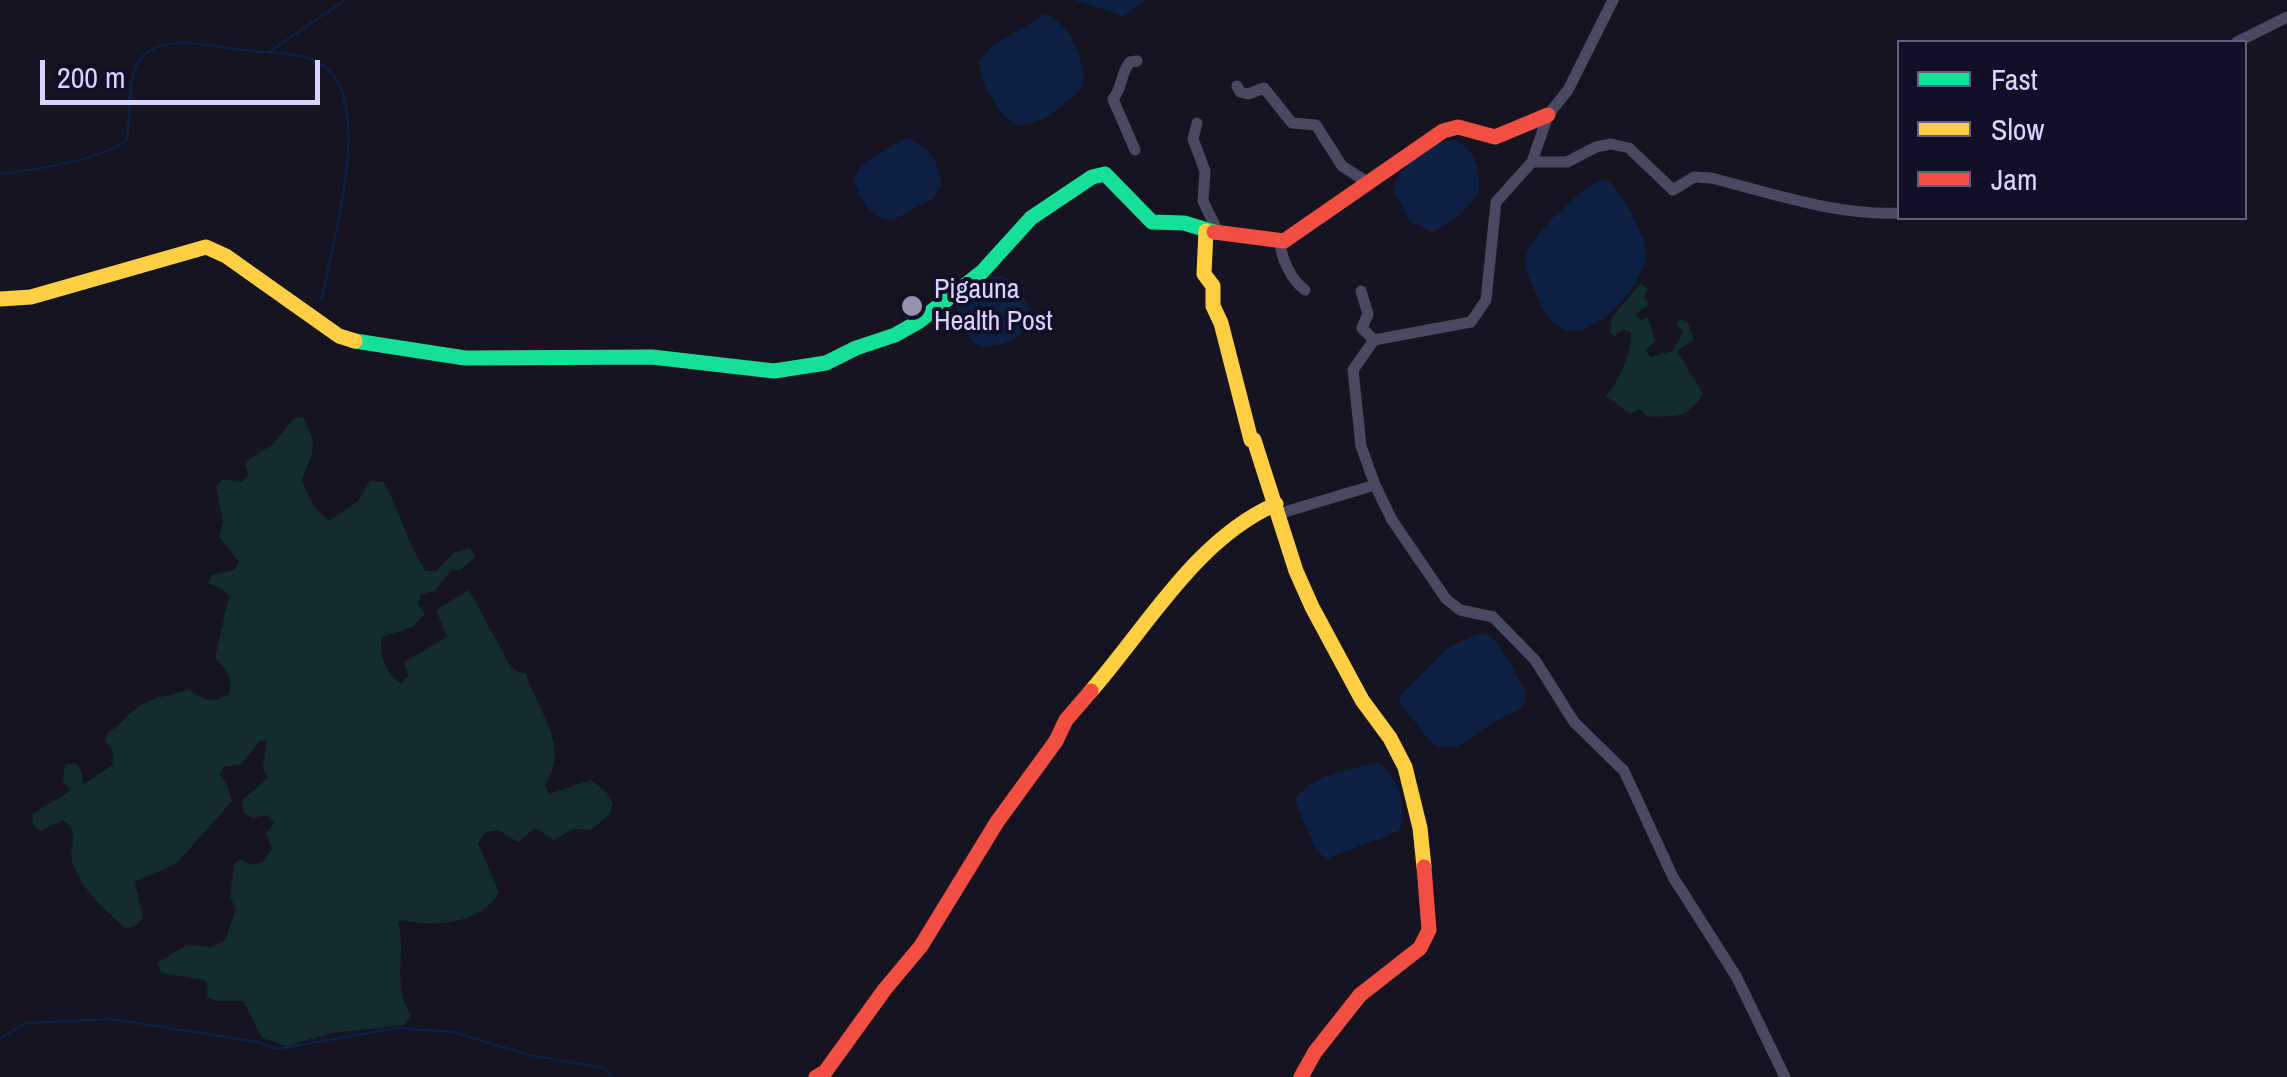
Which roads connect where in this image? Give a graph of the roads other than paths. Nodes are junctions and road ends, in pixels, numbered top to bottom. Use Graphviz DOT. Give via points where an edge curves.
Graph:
graph roads {
  1 [pos="1613,0"];
  2 [pos="2287,17"];
  3 [pos="2240,40"];
  4 [pos="1137,60"];
  5 [pos="1238,86"];
  6 [pos="1548,115"];
  7 [pos="1197,123"];
  8 [pos="1135,150"];
  9 [pos="1532,162"];
  10 [pos="1367,182"];
  11 [pos="1897,213"];
  12 [pos="1212,232"];
  13 [pos="1280,241"];
  14 [pos="1305,290"];
  15 [pos="1361,291"];
  16 [pos="0,299"];
  17 [pos="1374,340"];
  18 [pos="1375,485"];
  19 [pos="1277,509"];
  20 [pos="816,1077"];
  21 [pos="1301,1077"];
  22 [pos="1784,1077"];
  1 -- 6 [label="street" via="1568,90"];
  2 -- 3 [label="street"];
  4 -- 8 [label="street" via="1124,69 1113,99"];
  5 -- 10 [label="street" via="1248,94 1264,88 1292,123 1316,125 1342,166"];
  6 -- 9 [label="street"];
  6 -- 10 [label="street" via="1494,137 1458,127 1443,131"];
  7 -- 12 [label="street" via="1193,139 1205,171 1203,201"];
  9 -- 11 [label="street" via="1567,162 1611,144 1629,148 1673,190 1694,177 1711,178 1809,203"];
  9 -- 17 [label="street" via="1496,202 1486,300 1471,322"];
  10 -- 13 [label="street"];
  12 -- 13 [label="street"];
  12 -- 16 [label="street" via="1152,222 1105,174 1092,178 1031,218 982,272 918,322 826,363 774,372 652,358 466,358 357,344 206,247 98,280"];
  12 -- 19 [label="street" via="1204,274 1213,286 1212,306"];
  13 -- 14 [label="street" via="1280,254"];
  15 -- 17 [label="street" via="1368,314 1362,328"];
  17 -- 18 [label="street" via="1352,379 1361,446"];
  18 -- 19 [label="street"];
  18 -- 22 [label="street" via="1446,599 1460,610 1494,618 1535,660 1574,722 1624,771 1673,877 1744,990"];
  19 -- 20 [label="street" via="1251,515 1148,616 1066,720 921,946"];
  19 -- 21 [label="street" via="1312,607 1405,767 1420,828 1429,915 1420,948 1360,995"];
}
